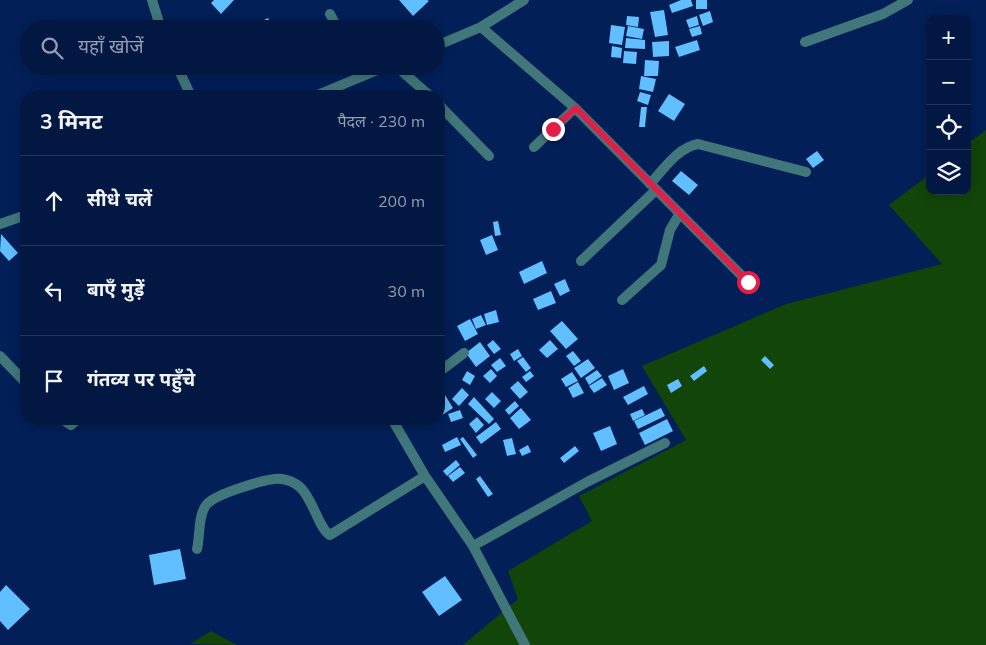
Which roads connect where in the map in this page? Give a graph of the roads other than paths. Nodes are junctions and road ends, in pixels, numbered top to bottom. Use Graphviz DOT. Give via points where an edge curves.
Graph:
graph roads {
  1 [pos="152,0"];
  2 [pos="524,0"];
  3 [pos="908,0"];
  4 [pos="330,14"];
  5 [pos="158,20"];
  6 [pos="333,20"];
  7 [pos="481,27"];
  8 [pos="445,42"];
  9 [pos="805,42"];
  10 [pos="181,75"];
  11 [pos="356,75"];
  12 [pos="406,75"];
  13 [pos="188,90"];
  14 [pos="333,90"];
  15 [pos="423,90"];
  16 [pos="576,108"];
  17 [pos="445,111"];
  18 [pos="534,147"];
  19 [pos="489,156"];
  20 [pos="806,172"];
  21 [pos="653,187"];
  22 [pos="680,213"];
  23 [pos="20,217"];
  24 [pos="2,222"];
  25 [pos="581,261"];
  26 [pos="748,282"];
  27 [pos="622,300"];
  28 [pos="464,353"];
  29 [pos="0,356"];
  30 [pos="445,367"];
  31 [pos="20,377"];
  32 [pos="395,425"];
  33 [pos="665,443"];
  34 [pos="425,476"];
  35 [pos="473,546"];
  36 [pos="197,549"];
  37 [pos="525,645"];
  1 -- 5 [label="street"];
  2 -- 7 [label="street"];
  3 -- 9 [label="street" via="883,14"];
  4 -- 6 [label="street"];
  7 -- 8 [label="street"];
  7 -- 16 [label="street"];
  10 -- 13 [label="street"];
  11 -- 14 [label="street"];
  12 -- 15 [label="street"];
  16 -- 18 [label="street"];
  16 -- 21 [label="street"];
  17 -- 19 [label="street"];
  20 -- 21 [label="street" via="698,144 679,153"];
  21 -- 22 [label="street"];
  21 -- 25 [label="street"];
  22 -- 26 [label="street"];
  22 -- 27 [label="street" via="670,230 665,256 658,270"];
  23 -- 24 [label="street"];
  28 -- 30 [label="street"];
  29 -- 31 [label="street"];
  32 -- 34 [label="street"];
  33 -- 35 [label="street" via="587,482"];
  34 -- 35 [label="street"];
  34 -- 36 [label="street" via="330,535 306,494 292,482 272,479 247,487 207,504"];
  35 -- 37 [label="street"];
}
